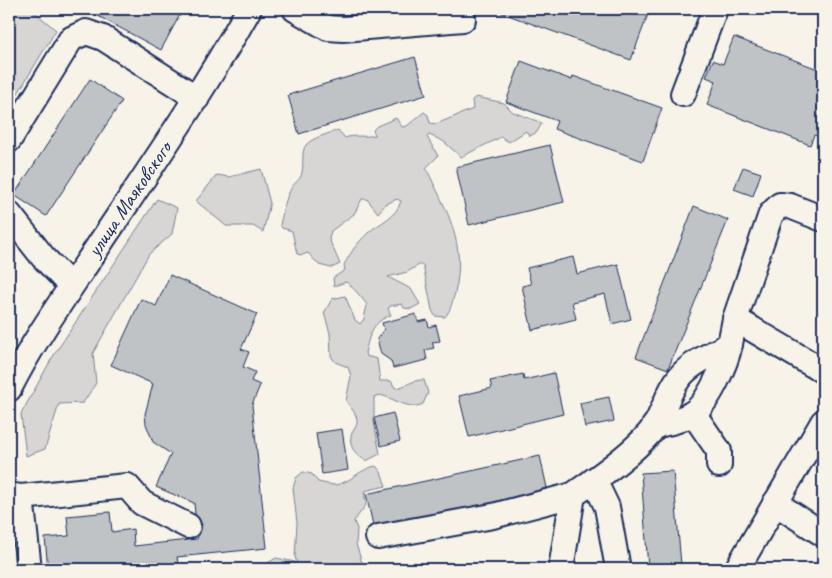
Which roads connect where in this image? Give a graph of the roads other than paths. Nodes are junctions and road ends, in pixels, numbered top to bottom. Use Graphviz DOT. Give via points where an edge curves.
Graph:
graph roads {
  1 [pos="241,9"];
  2 [pos="249,9"];
  3 [pos="295,9"];
  4 [pos="715,9"];
  5 [pos="463,19"];
  6 [pos="232,39"];
  7 [pos="682,94"];
  8 [pos="198,98"];
  9 [pos="9,140"];
  10 [pos="9,214"];
  11 [pos="823,219"];
  12 [pos="71,286"];
  13 [pos="735,319"];
  14 [pos="730,344"];
  15 [pos="823,371"];
  16 [pos="9,389"];
  17 [pos="694,413"];
  18 [pos="823,422"];
  19 [pos="654,426"];
  20 [pos="719,465"];
  21 [pos="594,480"];
  22 [pos="573,495"];
  23 [pos="15,496"];
  24 [pos="775,503"];
  25 [pos="188,526"];
  26 [pos="823,534"];
  27 [pos="378,538"];
  28 [pos="740,568"];
  29 [pos="29,569"];
  30 [pos="561,569"];
  31 [pos="618,569"];
  1 -- 6 [label="street"];
  2 -- 6 [label="street, улица Маяковского"];
  3 -- 5 [label="street" via="328,28 343,29"];
  4 -- 7 [label="street"];
  6 -- 8 [label="street, улица Маяковского"];
  8 -- 9 [label="street" via="103,38 86,32 71,40"];
  8 -- 12 [label="street, улица Маяковского"];
  10 -- 12 [label="street"];
  11 -- 13 [label="street" via="780,205 771,214"];
  12 -- 16 [label="street, улица Маяковского"];
  13 -- 14 [label="street"];
  13 -- 15 [label="street"];
  14 -- 17 [label="street" via="727,360 711,391"];
  14 -- 19 [label="street" via="679,376"];
  17 -- 19 [label="street"];
  17 -- 20 [label="street" via="719,451"];
  18 -- 24 [label="street"];
  19 -- 21 [label="street"];
  21 -- 22 [label="street"];
  21 -- 31 [label="street" via="606,507"];
  22 -- 27 [label="street" via="493,516"];
  22 -- 30 [label="street"];
  23 -- 25 [label="street" via="127,486 142,503"];
  23 -- 29 [label="street"];
  24 -- 26 [label="street"];
  24 -- 28 [label="street"];
}
